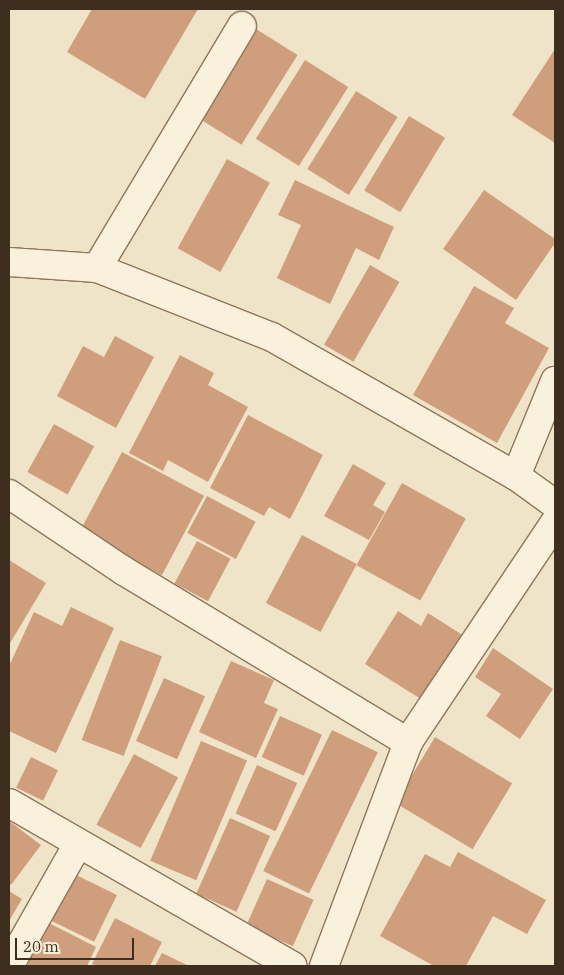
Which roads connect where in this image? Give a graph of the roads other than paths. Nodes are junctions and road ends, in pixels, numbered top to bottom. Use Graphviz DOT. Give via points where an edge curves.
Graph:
graph roads {
  1 [pos="242,26"];
  2 [pos="9,262"];
  3 [pos="98,268"];
  4 [pos="555,381"];
  5 [pos="516,476"];
  6 [pos="9,494"];
  7 [pos="555,504"];
  8 [pos="555,522"];
  9 [pos="408,742"];
  10 [pos="9,803"];
  11 [pos="78,844"];
  12 [pos="9,966"];
  13 [pos="293,966"];
  14 [pos="324,966"];
  1 -- 3 [label="street"];
  2 -- 3 [label="street"];
  3 -- 5 [label="street" via="272,337"];
  4 -- 5 [label="street"];
  5 -- 7 [label="street"];
  6 -- 9 [label="street" via="124,571"];
  8 -- 9 [label="street"];
  9 -- 14 [label="street"];
  10 -- 11 [label="street"];
  11 -- 12 [label="street"];
  11 -- 13 [label="street"];
}
